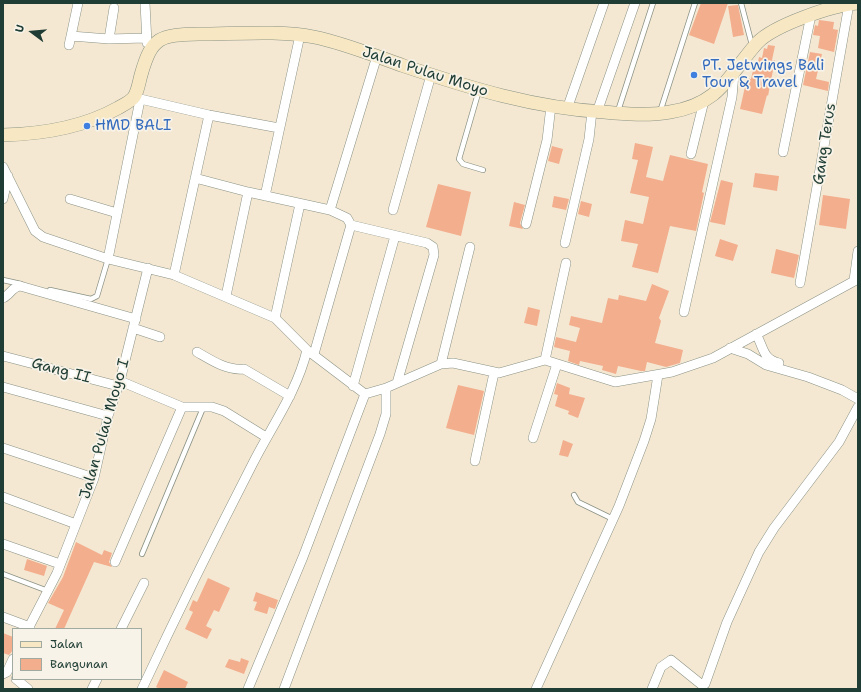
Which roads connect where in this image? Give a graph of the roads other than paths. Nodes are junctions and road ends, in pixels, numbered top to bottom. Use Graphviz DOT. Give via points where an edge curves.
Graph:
graph roads {
  1 [pos="78,3"];
  2 [pos="145,3"];
  3 [pos="604,3"];
  4 [pos="635,3"];
  5 [pos="652,3"];
  6 [pos="695,3"];
  7 [pos="741,3"];
  8 [pos="853,4"];
  9 [pos="114,8"];
  10 [pos="811,15"];
  11 [pos="300,35"];
  12 [pos="109,39"];
  13 [pos="147,44"];
  14 [pos="753,48"];
  15 [pos="377,56"];
  16 [pos="734,74"];
  17 [pos="431,75"];
  18 [pos="479,90"];
  19 [pos="137,98"];
  20 [pos="704,101"];
  21 [pos="551,106"];
  22 [pos="567,109"];
  23 [pos="594,111"];
  24 [pos="617,113"];
  25 [pos="659,114"];
  26 [pos="209,115"];
  27 [pos="279,128"];
  28 [pos="3,135"];
  29 [pos="783,152"];
  30 [pos="692,154"];
  31 [pos="3,167"];
  32 [pos="484,170"];
  33 [pos="8,176"];
  34 [pos="195,178"];
  35 [pos="248,192"];
  36 [pos="265,196"];
  37 [pos="3,199"];
  38 [pos="70,199"];
  39 [pos="300,204"];
  40 [pos="330,210"];
  41 [pos="393,210"];
  42 [pos="117,213"];
  43 [pos="526,224"];
  44 [pos="350,225"];
  45 [pos="395,236"];
  46 [pos="565,242"];
  47 [pos="470,247"];
  48 [pos="858,251"];
  49 [pos="108,259"];
  50 [pos="566,263"];
  51 [pos="148,268"];
  52 [pos="174,275"];
  53 [pos="3,280"];
  54 [pos="856,280"];
  55 [pos="800,283"];
  56 [pos="226,296"];
  57 [pos="3,298"];
  58 [pos="684,312"];
  59 [pos="275,318"];
  60 [pos="136,319"];
  61 [pos="134,328"];
  62 [pos="160,337"];
  63 [pos="759,338"];
  64 [pos="739,351"];
  65 [pos="197,352"];
  66 [pos="308,355"];
  67 [pos="3,356"];
  68 [pos="545,360"];
  69 [pos="441,364"];
  70 [pos="557,364"];
  71 [pos="658,375"];
  72 [pos="493,377"];
  73 [pos="119,383"];
  74 [pos="397,383"];
  75 [pos="354,386"];
  76 [pos="3,387"];
  77 [pos="386,388"];
  78 [pos="858,393"];
  79 [pos="365,394"];
  80 [pos="290,396"];
  81 [pos="858,399"];
  82 [pos="182,407"];
  83 [pos="202,408"];
  84 [pos="858,408"];
  85 [pos="108,416"];
  86 [pos="266,437"];
  87 [pos="533,438"];
  88 [pos="3,448"];
  89 [pos="475,461"];
  90 [pos="94,478"];
  91 [pos="574,496"];
  92 [pos="3,497"];
  93 [pos="613,519"];
  94 [pos="76,524"];
  95 [pos="3,544"];
  96 [pos="142,554"];
  97 [pos="115,562"];
  98 [pos="60,564"];
  99 [pos="3,574"];
  100 [pos="144,583"];
  101 [pos="48,591"];
  102 [pos="3,617"];
  103 [pos="29,628"];
  104 [pos="122,628"];
  105 [pos="12,663"];
  106 [pos="8,675"];
  107 [pos="17,680"];
  108 [pos="96,680"];
  109 [pos="28,689"];
  110 [pos="92,689"];
  111 [pos="142,689"];
  112 [pos="248,689"];
  113 [pos="284,689"];
  114 [pos="536,689"];
  115 [pos="652,689"];
  1 -- 12 [label="street" via="70,40"];
  2 -- 13 [label="street"];
  3 -- 22 [label="street"];
  4 -- 23 [label="street"];
  5 -- 24 [label="lane"];
  6 -- 25 [label="lane"];
  7 -- 14 [label="lane"];
  8 -- 10 [label="street, Jalan Pulau Moyo"];
  8 -- 55 [label="street, Gang Terus"];
  9 -- 12 [label="street"];
  10 -- 14 [label="street, Jalan Pulau Moyo" via="770,34"];
  10 -- 29 [label="street"];
  11 -- 13 [label="street, Jalan Pulau Moyo" via="188,35 169,37"];
  11 -- 15 [label="street, Jalan Pulau Moyo"];
  11 -- 27 [label="street"];
  12 -- 13 [label="street"];
  13 -- 19 [label="street"];
  14 -- 16 [label="street, Jalan Pulau Moyo"];
  15 -- 17 [label="street, Jalan Pulau Moyo"];
  15 -- 40 [label="street"];
  16 -- 20 [label="street, Jalan Pulau Moyo" via="721,89"];
  16 -- 58 [label="street" via="732,97"];
  17 -- 18 [label="street, Jalan Pulau Moyo"];
  17 -- 41 [label="street"];
  18 -- 21 [label="street, Jalan Pulau Moyo" via="519,101"];
  18 -- 32 [label="lane" via="459,159 463,164"];
  19 -- 26 [label="street"];
  19 -- 28 [label="street" via="86,122 41,132"];
  19 -- 42 [label="street"];
  20 -- 25 [label="street, Jalan Pulau Moyo" via="674,112"];
  20 -- 30 [label="street"];
  21 -- 22 [label="street, Jalan Pulau Moyo"];
  21 -- 43 [label="street" via="546,140"];
  22 -- 23 [label="street, Jalan Pulau Moyo"];
  23 -- 24 [label="street, Jalan Pulau Moyo"];
  23 -- 46 [label="street"];
  24 -- 25 [label="street, Jalan Pulau Moyo"];
  26 -- 27 [label="street"];
  26 -- 34 [label="street"];
  27 -- 36 [label="street"];
  31 -- 33 [label="street"];
  33 -- 37 [label="street"];
  33 -- 49 [label="street" via="35,231 52,241"];
  34 -- 35 [label="street"];
  34 -- 52 [label="street"];
  35 -- 36 [label="street"];
  35 -- 56 [label="street"];
  36 -- 39 [label="street"];
  38 -- 42 [label="street"];
  39 -- 40 [label="street"];
  39 -- 59 [label="street"];
  40 -- 44 [label="street" via="347,218"];
  42 -- 49 [label="street"];
  44 -- 45 [label="street"];
  44 -- 66 [label="street"];
  45 -- 74 [label="street" via="427,243 434,251"];
  45 -- 75 [label="street"];
  47 -- 69 [label="street"];
  48 -- 54 [label="street"];
  49 -- 51 [label="street"];
  49 -- 53 [label="lane" via="97,296 91,299"];
  50 -- 68 [label="street"];
  51 -- 52 [label="street"];
  51 -- 60 [label="street, Jalan Pulau Moyo I"];
  52 -- 56 [label="street"];
  54 -- 63 [label="street"];
  56 -- 59 [label="street"];
  57 -- 60 [label="street" via="20,286"];
  59 -- 66 [label="street"];
  60 -- 61 [label="street, Jalan Pulau Moyo I"];
  61 -- 62 [label="street"];
  61 -- 73 [label="street, Jalan Pulau Moyo I"];
  63 -- 64 [label="street"];
  63 -- 78 [label="street" via="764,354 773,362 798,368"];
  64 -- 71 [label="street"];
  64 -- 81 [label="street" via="766,365 808,377"];
  65 -- 80 [label="street" via="228,368 244,369"];
  66 -- 75 [label="street"];
  66 -- 80 [label="street"];
  67 -- 73 [label="street, Gang II"];
  68 -- 70 [label="street"];
  68 -- 72 [label="street"];
  69 -- 72 [label="street" via="471,366"];
  69 -- 74 [label="street"];
  70 -- 71 [label="street" via="615,382"];
  70 -- 87 [label="street"];
  71 -- 93 [label="street" via="651,419 644,442"];
  72 -- 89 [label="street"];
  73 -- 82 [label="street, Gang II"];
  73 -- 85 [label="street, Jalan Pulau Moyo I"];
  74 -- 77 [label="street"];
  75 -- 79 [label="street"];
  76 -- 85 [label="street"];
  77 -- 79 [label="street"];
  77 -- 113 [label="street" via="386,414 380,434"];
  79 -- 112 [label="street" via="303,557"];
  80 -- 86 [label="street"];
  82 -- 83 [label="street, Gang II"];
  82 -- 97 [label="street"];
  83 -- 86 [label="street, Gang II" via="212,407 224,411"];
  83 -- 96 [label="lane"];
  84 -- 115 [label="street" via="839,442 774,528 756,557 727,622 705,684 702,685 671,660 661,667"];
  85 -- 90 [label="street, Jalan Pulau Moyo I"];
  86 -- 111 [label="street" via="186,595"];
  88 -- 90 [label="street"];
  90 -- 94 [label="street, Jalan Pulau Moyo I"];
  91 -- 93 [label="lane" via="578,502"];
  92 -- 94 [label="street"];
  93 -- 114 [label="street"];
  94 -- 98 [label="street, Jalan Pulau Moyo I"];
  95 -- 98 [label="street"];
  98 -- 101 [label="street, Jalan Pulau Moyo I"];
  99 -- 101 [label="lane"];
  100 -- 104 [label="street"];
  101 -- 103 [label="street, Jalan Pulau Moyo I"];
  102 -- 103 [label="street"];
  105 -- 106 [label="street"];
  107 -- 109 [label="street"];
  108 -- 110 [label="street"];
}
